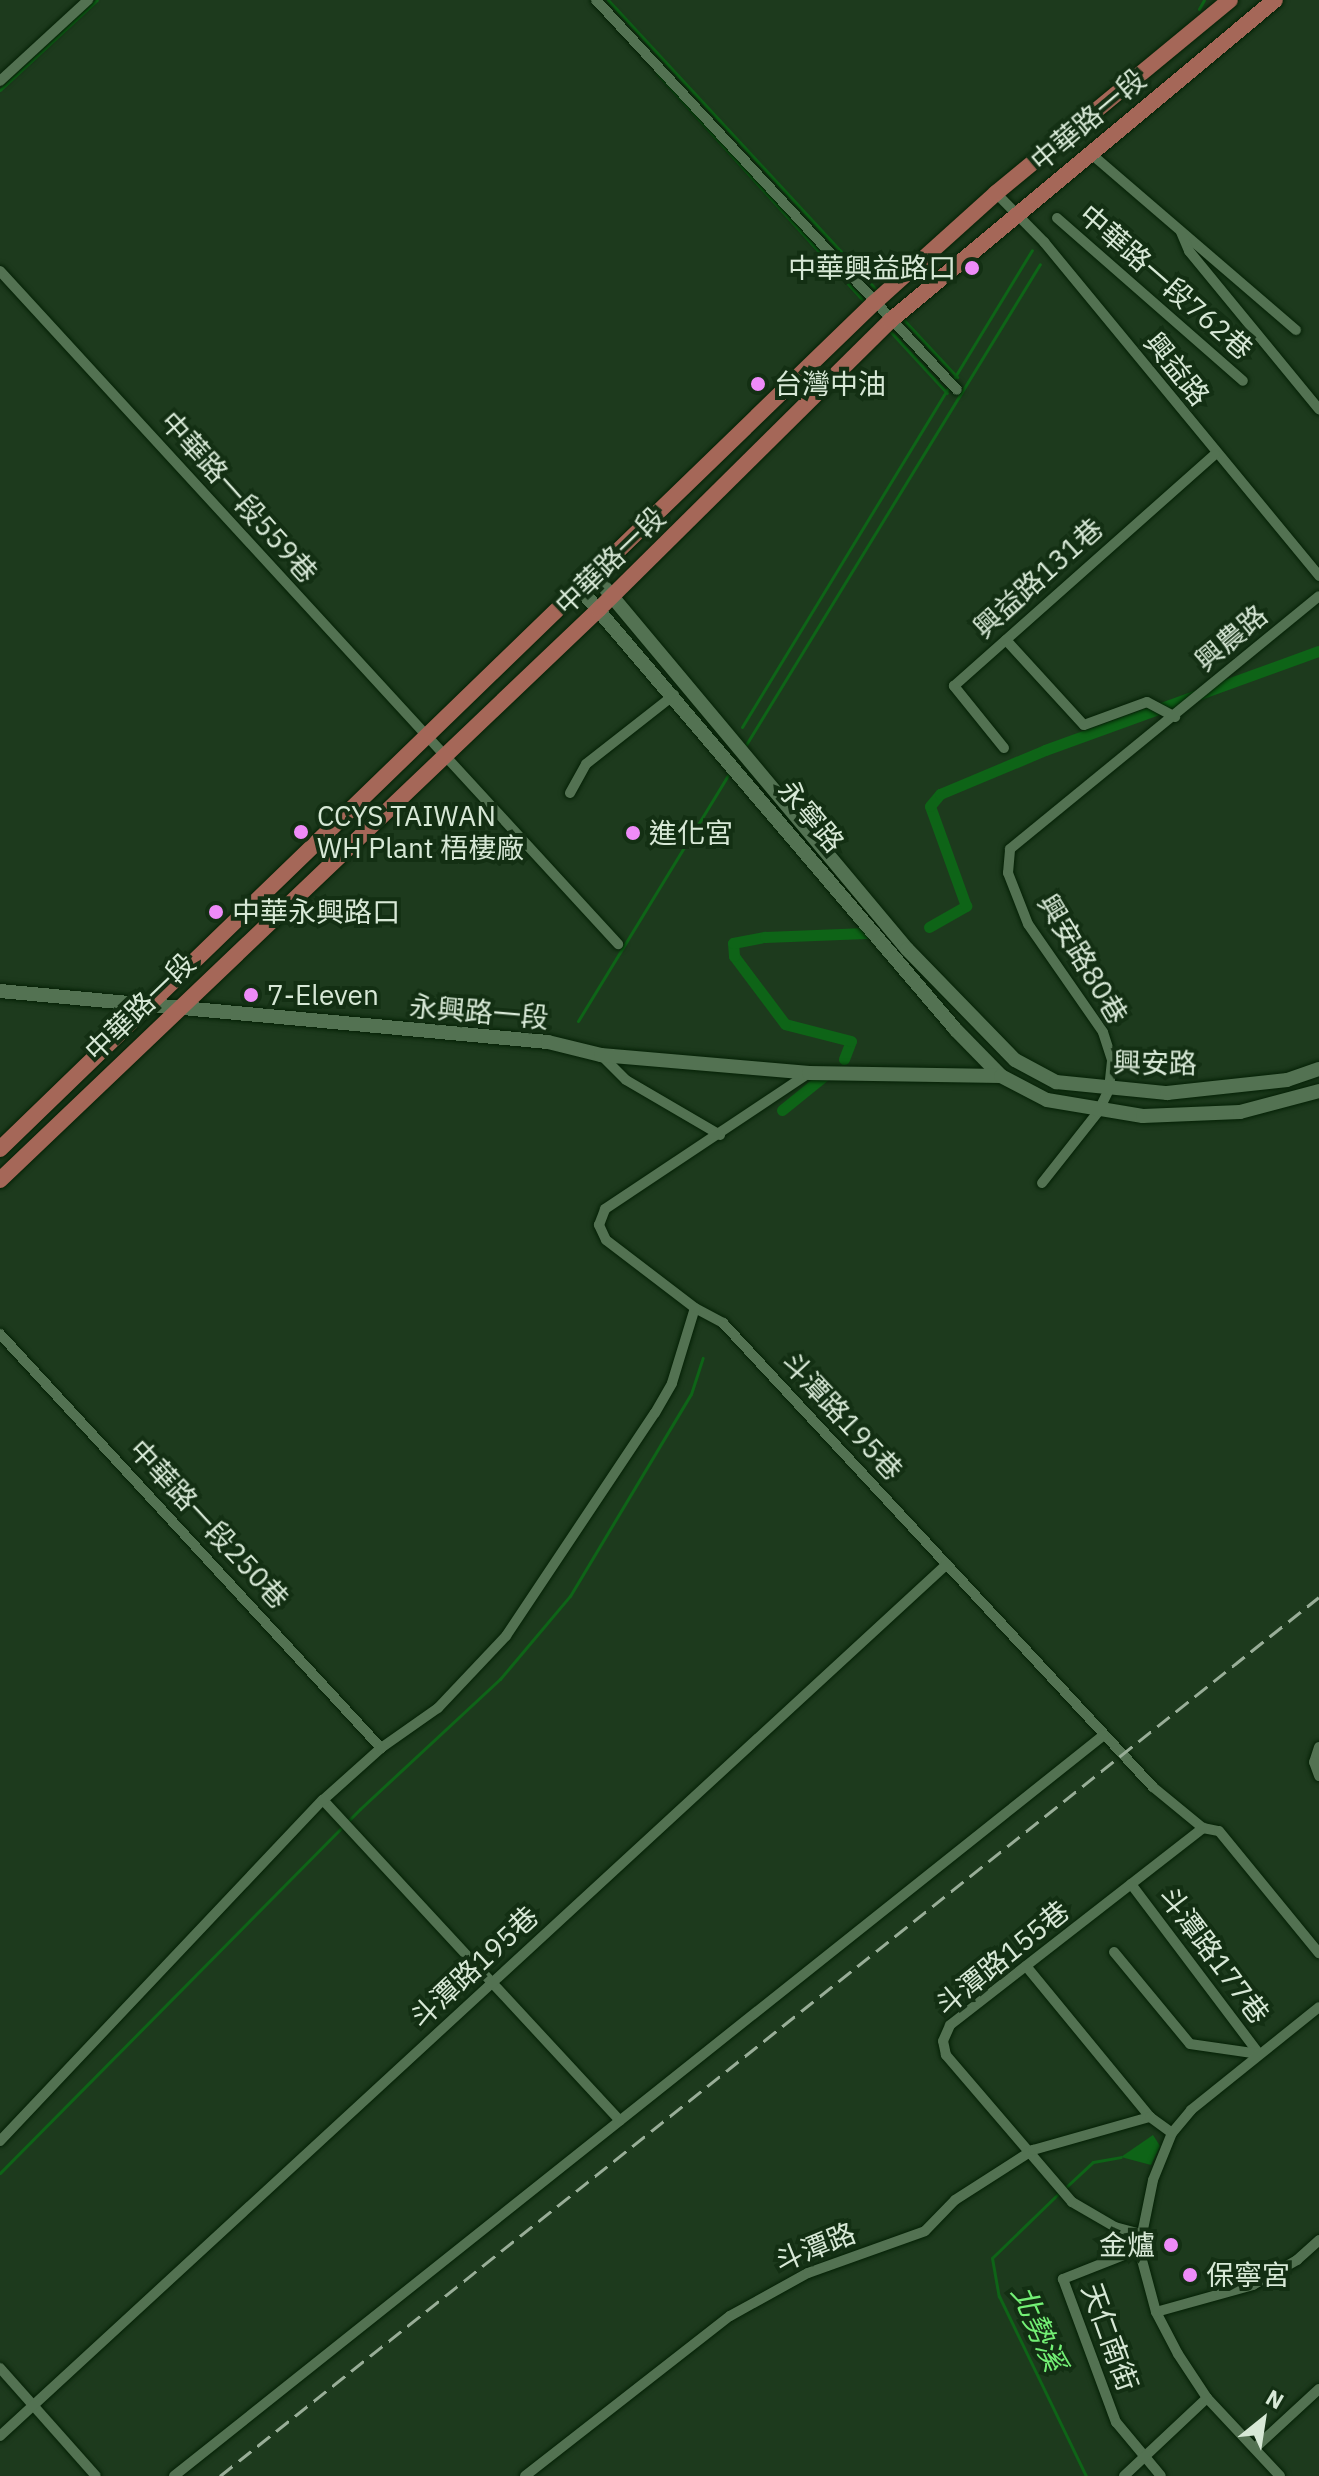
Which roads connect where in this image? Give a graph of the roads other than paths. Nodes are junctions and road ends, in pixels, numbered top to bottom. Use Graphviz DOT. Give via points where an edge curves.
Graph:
graph roads {
  1 [pos="88,0"];
  2 [pos="596,0"];
  3 [pos="1230,0"];
  4 [pos="1275,0"];
  5 [pos="0,81"];
  6 [pos="1089,152"];
  7 [pos="996,193"];
  8 [pos="1017,212"];
  9 [pos="1057,218"];
  10 [pos="1179,227"];
  11 [pos="0,271"];
  12 [pos="874,303"];
  13 [pos="890,321"];
  14 [pos="1296,330"];
  15 [pos="1243,381"];
  16 [pos="957,390"];
  17 [pos="1319,409"];
  18 [pos="1215,454"];
  19 [pos="595,576"];
  20 [pos="1319,576"];
  21 [pos="581,590"];
  22 [pos="613,595"];
  23 [pos="1319,596"];
  24 [pos="599,609"];
  25 [pos="1006,640"];
  26 [pos="674,695"];
  27 [pos="1175,717"];
  28 [pos="425,738"];
  29 [pos="1004,748"];
  30 [pos="441,756"];
  31 [pos="570,793"];
  32 [pos="618,944"];
  33 [pos="0,991"];
  34 [pos="145,1005"];
  35 [pos="175,1009"];
  36 [pos="601,1055"];
  37 [pos="1015,1060"];
  38 [pos="1319,1069"];
  39 [pos="809,1073"];
  40 [pos="1001,1076"];
  41 [pos="1109,1089"];
  42 [pos="1319,1091"];
  43 [pos="1098,1112"];
  44 [pos="720,1135"];
  45 [pos="0,1149"];
  46 [pos="0,1180"];
  47 [pos="1042,1183"];
  48 [pos="695,1308"];
  49 [pos="0,1334"];
  50 [pos="947,1564"];
  51 [pos="1104,1735"];
  52 [pos="1319,1747"];
  53 [pos="381,1748"];
  54 [pos="1319,1776"];
  55 [pos="323,1800"];
  56 [pos="1203,1828"];
  57 [pos="1131,1884"];
  58 [pos="1114,1952"];
  59 [pos="1319,1953"];
  60 [pos="1026,1966"];
  61 [pos="494,1982"];
  62 [pos="1319,2007"];
  63 [pos="1259,2054"];
  64 [pos="1150,2117"];
  65 [pos="620,2121"];
  66 [pos="1172,2133"];
  67 [pos="0,2141"];
  68 [pos="1033,2150"];
  69 [pos="1141,2234"];
  70 [pos="1319,2240"];
  71 [pos="1139,2249"];
  72 [pos="1156,2312"];
  73 [pos="0,2368"];
  74 [pos="1319,2389"];
  75 [pos="1207,2398"];
  76 [pos="33,2404"];
  77 [pos="0,2436"];
  78 [pos="1255,2448"];
  79 [pos="1144,2457"];
  80 [pos="96,2476"];
  81 [pos="174,2476"];
  82 [pos="525,2476"];
  83 [pos="1124,2476"];
  84 [pos="1161,2476"];
  85 [pos="1280,2476"];
  1 -- 5 [label="street"];
  2 -- 12 [label="street"];
  3 -- 7 [label="main road, 中華路一段"];
  4 -- 6 [label="main road, 中華路一段"];
  6 -- 8 [label="main road, 中華路一段"];
  6 -- 10 [label="street"];
  7 -- 8 [label="street, 興益路"];
  7 -- 12 [label="main road, 中華路一段"];
  8 -- 13 [label="main road, 中華路一段"];
  8 -- 18 [label="street, 興益路"];
  9 -- 15 [label="street, 中華路一段762巷"];
  10 -- 14 [label="street"];
  10 -- 17 [label="street" via="1189,251"];
  11 -- 28 [label="street, 中華路一段559巷"];
  12 -- 13 [label="street"];
  12 -- 19 [label="main road, 中華路一段"];
  13 -- 16 [label="street"];
  13 -- 22 [label="main road, 中華路一段"];
  18 -- 20 [label="street, 興益路"];
  18 -- 25 [label="street, 興益路131巷"];
  19 -- 21 [label="main road, 中華路一段"];
  19 -- 22 [label="street, 永寧路"];
  21 -- 24 [label="street, 永寧路"];
  21 -- 28 [label="main road, 中華路一段"];
  22 -- 24 [label="main road, 中華路一段"];
  22 -- 37 [label="street, 永寧路" via="907,949"];
  23 -- 27 [label="street, 興農路"];
  24 -- 26 [label="street, 永寧路"];
  24 -- 30 [label="main road, 中華路一段"];
  25 -- 27 [label="street" via="1084,725 1147,702"];
  25 -- 29 [label="street, 興益路131巷" via="954,686"];
  26 -- 31 [label="street" via="586,764"];
  26 -- 40 [label="street, 永寧路" via="926,995"];
  27 -- 41 [label="street, 興安路80巷" via="1010,849 1008,873 1028,924 1103,1032 1112,1060"];
  28 -- 30 [label="street, 中華路一段559巷"];
  28 -- 34 [label="main road, 中華路一段"];
  30 -- 32 [label="street, 中華路一段559巷"];
  30 -- 35 [label="main road, 中華路一段"];
  33 -- 34 [label="street, 永興路一段"];
  34 -- 35 [label="street, 永興路一段"];
  34 -- 45 [label="main road, 中華路一段"];
  35 -- 36 [label="street, 永興路一段" via="548,1042"];
  35 -- 46 [label="main road, 中華路一段"];
  36 -- 39 [label="street, 永興路一段"];
  36 -- 44 [label="street" via="626,1080"];
  37 -- 40 [label="street"];
  37 -- 41 [label="street, 興安路" via="1056,1082"];
  38 -- 41 [label="street, 興安路" via="1287,1080 1203,1091"];
  39 -- 40 [label="street, 興安路"];
  39 -- 44 [label="street"];
  40 -- 43 [label="street, 興安路" via="1047,1100"];
  41 -- 43 [label="street, 興安路80巷"];
  42 -- 43 [label="street, 興安路" via="1240,1112 1175,1117"];
  43 -- 47 [label="street, 興安路80巷"];
  44 -- 48 [label="street, 斗潭路195巷" via="605,1209 599,1225 615,1249"];
  48 -- 50 [label="street, 斗潭路195巷" via="723,1323"];
  48 -- 53 [label="street" via="661,1403 541,1588 466,1681"];
  49 -- 53 [label="street, 中華路一段250巷"];
  50 -- 51 [label="street, 斗潭路195巷"];
  50 -- 61 [label="street, 斗潭路195巷"];
  51 -- 56 [label="street, 斗潭路195巷"];
  51 -- 65 [label="street"];
  52 -- 54 [label="street" via="1314,1762"];
  53 -- 55 [label="street"];
  55 -- 61 [label="street"];
  55 -- 67 [label="street"];
  56 -- 57 [label="street, 斗潭路155巷"];
  56 -- 59 [label="street, 斗潭路195巷" via="1219,1831"];
  57 -- 60 [label="street, 斗潭路155巷"];
  57 -- 63 [label="street, 斗潭路177巷"];
  58 -- 63 [label="street" via="1190,2044"];
  60 -- 64 [label="street"];
  60 -- 68 [label="street, 斗潭路155巷" via="950,2025 943,2041 946,2055"];
  61 -- 65 [label="street"];
  61 -- 76 [label="street, 斗潭路195巷"];
  62 -- 63 [label="street"];
  63 -- 66 [label="street"];
  64 -- 66 [label="street"];
  64 -- 68 [label="street, 斗潭路"];
  65 -- 81 [label="street"];
  66 -- 69 [label="street" via="1153,2180"];
  68 -- 69 [label="street, 斗潭路155巷" via="1072,2202 1115,2227"];
  68 -- 82 [label="street, 斗潭路" via="955,2200 925,2231 808,2273 730,2316"];
  69 -- 71 [label="street"];
  70 -- 72 [label="street" via="1297,2260 1253,2285"];
  71 -- 72 [label="street"];
  71 -- 79 [label="street, 天仁南街" via="1063,2279 1116,2422"];
  72 -- 75 [label="street"];
  73 -- 76 [label="street"];
  74 -- 78 [label="street"];
  75 -- 78 [label="street"];
  75 -- 79 [label="street"];
  76 -- 77 [label="street, 斗潭路195巷"];
  76 -- 80 [label="street"];
  78 -- 85 [label="street"];
  79 -- 83 [label="street"];
  79 -- 84 [label="street, 天仁南街"];
}
